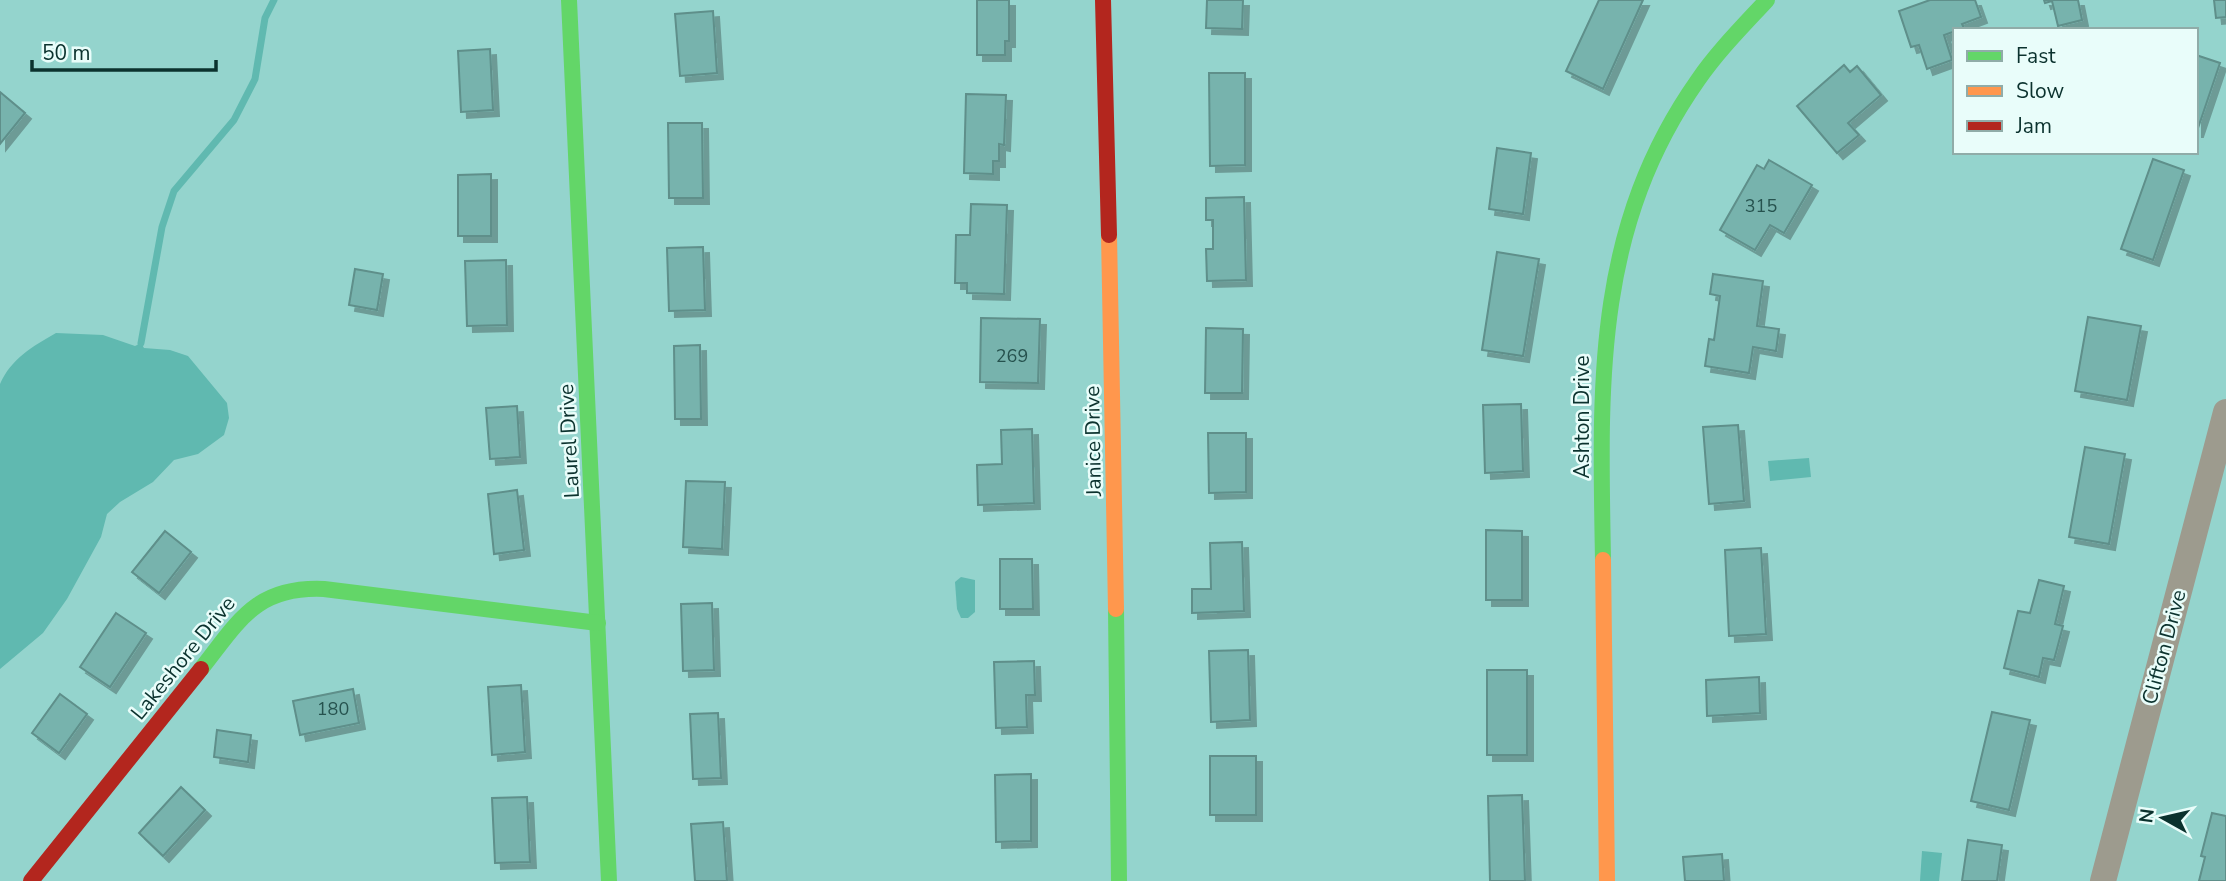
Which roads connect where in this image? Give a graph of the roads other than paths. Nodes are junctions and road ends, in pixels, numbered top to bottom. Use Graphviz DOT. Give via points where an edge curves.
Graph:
graph roads {
  1 [pos="569,0"];
  2 [pos="1103,0"];
  3 [pos="1758,3"];
  4 [pos="2226,412"];
  5 [pos="598,623"];
  6 [pos="31,881"];
  7 [pos="609,881"];
  8 [pos="1119,881"];
  9 [pos="1608,881"];
  10 [pos="2102,881"];
  1 -- 5 [label="street, Laurel Drive"];
  2 -- 8 [label="street, Janice Drive"];
  3 -- 9 [label="street, Ashton Drive" via="1691,89 1655,151 1623,230 1606,315 1601,425"];
  4 -- 10 [label="street, Clifton Drive"];
  5 -- 6 [label="street, Lakeshore Drive" via="301,587 268,595 244,615"];
  5 -- 7 [label="street, Laurel Drive"];
}
